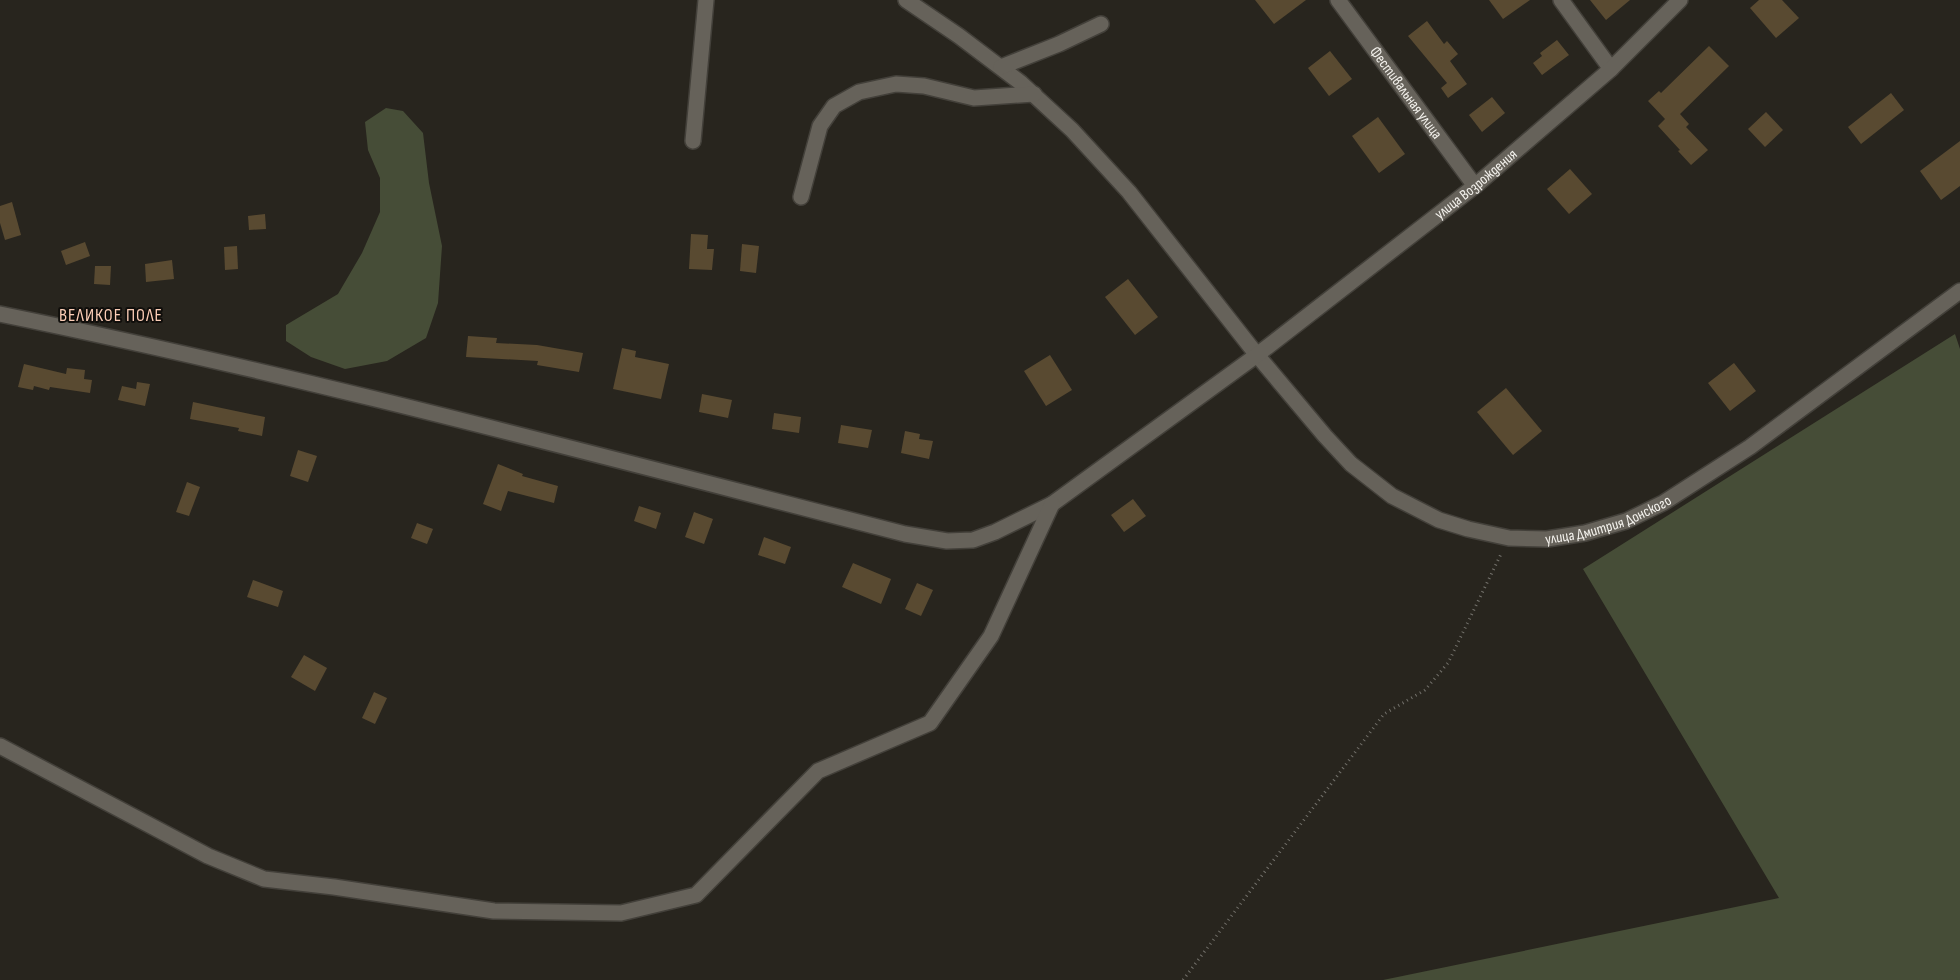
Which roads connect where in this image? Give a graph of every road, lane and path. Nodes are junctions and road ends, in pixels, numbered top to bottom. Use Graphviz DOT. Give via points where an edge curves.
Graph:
graph roads {
  1 [pos="706,0"];
  2 [pos="906,0"];
  3 [pos="1338,0"];
  4 [pos="1562,0"];
  5 [pos="1680,0"];
  6 [pos="1101,24"];
  7 [pos="1001,67"];
  8 [pos="1612,68"];
  9 [pos="1034,94"];
  10 [pos="693,141"];
  11 [pos="1474,186"];
  12 [pos="801,197"];
  13 [pos="1960,291"];
  14 [pos="0,314"];
  15 [pos="1257,355"];
  16 [pos="1052,504"];
  17 [pos="1509,538"];
  18 [pos="0,746"];
  19 [pos="1183,980"];
  1 -- 10 [label="street"];
  2 -- 7 [label="street, улица Дмитрия Донского"];
  3 -- 11 [label="street, Фестивальная улица"];
  4 -- 8 [label="street"];
  5 -- 8 [label="street, улица Возрождения"];
  6 -- 7 [label="street"];
  7 -- 9 [label="street, улица Дмитрия Донского"];
  8 -- 11 [label="street, улица Возрождения"];
  9 -- 12 [label="street" via="974,98 924,86 896,84 859,92 834,106 820,126"];
  9 -- 15 [label="street, улица Дмитрия Донского" via="1129,192"];
  11 -- 15 [label="street, улица Возрождения"];
  13 -- 17 [label="street, улица Дмитрия Донского" via="1750,447 1664,503 1626,522 1585,533 1546,540"];
  14 -- 16 [label="street, улица Возрождения" via="333,388 947,542 973,540"];
  15 -- 16 [label="street, улица Возрождения"];
  15 -- 17 [label="street, улица Дмитрия Донского" via="1351,464 1392,496 1440,520"];
  16 -- 18 [label="street" via="991,636 930,723 818,771 696,895 621,913 494,912 264,879 208,856"];
  17 -- 19 [label="path" via="1448,662 1425,690 1384,714"];
}
